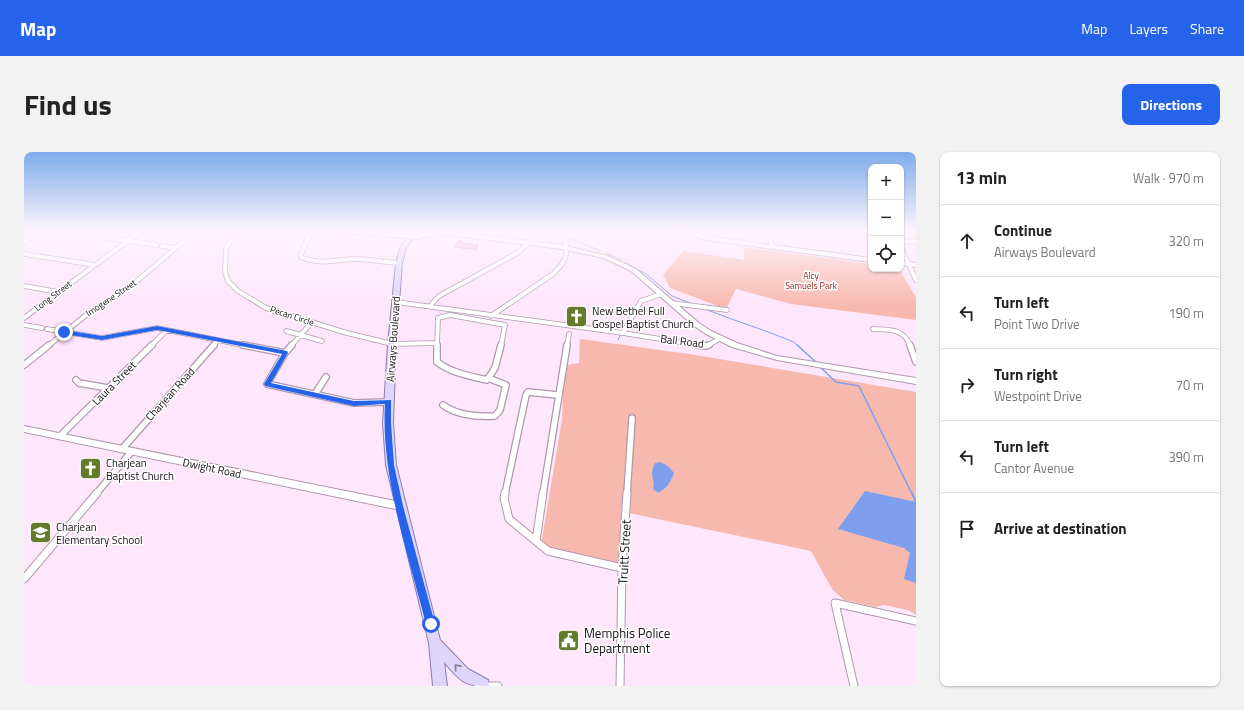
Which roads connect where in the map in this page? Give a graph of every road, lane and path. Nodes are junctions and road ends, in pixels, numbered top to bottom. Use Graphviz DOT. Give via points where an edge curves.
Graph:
graph roads {
  1 [pos="38,256"];
  2 [pos="106,256"];
  3 [pos="167,256"];
  4 [pos="226,256"];
  5 [pos="301,256"];
  6 [pos="400,256"];
  7 [pos="512,256"];
  8 [pos="566,256"];
  9 [pos="601,256"];
  10 [pos="840,256"];
  11 [pos="904,256"];
  12 [pos="868,260"];
  13 [pos="399,263"];
  14 [pos="904,263"];
  15 [pos="95,264"];
  16 [pos="908,264"];
  17 [pos="916,265"];
  18 [pos="916,280"];
  19 [pos="24,286"];
  20 [pos="58,292"];
  21 [pos="661,294"];
  22 [pos="396,302"];
  23 [pos="671,304"];
  24 [pos="430,306"];
  25 [pos="727,310"];
  26 [pos="492,315"];
  27 [pos="24,318"];
  28 [pos="485,321"];
  29 [pos="311,322"];
  30 [pos="24,325"];
  31 [pos="873,329"];
  32 [pos="167,330"];
  33 [pos="286,331"];
  34 [pos="64,332"];
  35 [pos="621,333"];
  36 [pos="300,334"];
  37 [pos="569,334"];
  38 [pos="719,339"];
  39 [pos="218,340"];
  40 [pos="322,341"];
  41 [pos="437,343"];
  42 [pos="392,344"];
  43 [pos="285,353"];
  44 [pos="916,362"];
  45 [pos="24,365"];
  46 [pos="326,377"];
  47 [pos="488,378"];
  48 [pos="76,380"];
  49 [pos="916,381"];
  50 [pos="108,388"];
  51 [pos="315,394"];
  52 [pos="558,395"];
  53 [pos="389,402"];
  54 [pos="443,405"];
  55 [pos="632,418"];
  56 [pos="24,429"];
  57 [pos="60,436"];
  58 [pos="122,449"];
  59 [pos="132,451"];
  60 [pos="400,506"];
  61 [pos="536,541"];
  62 [pos="622,568"];
  63 [pos="24,579"];
  64 [pos="916,621"];
  65 [pos="435,643"];
  66 [pos="440,686"];
  67 [pos="481,686"];
  68 [pos="498,686"];
  69 [pos="620,686"];
  70 [pos="854,686"];
  1 -- 15 [label="street"];
  2 -- 15 [label="street, Long Street"];
  3 -- 34 [label="street, Imogene Street" via="132,285 92,310"];
  4 -- 29 [label="street, Pecan Circle" via="228,281 238,291 266,308"];
  5 -- 13 [label="street" via="307,260 325,263 351,259"];
  6 -- 13 [label="main road, Airways Boulevard"];
  7 -- 24 [label="street" via="447,291"];
  8 -- 26 [label="street" via="566,260 553,274"];
  9 -- 21 [label="main road" via="639,274"];
  10 -- 12 [label="main road"];
  11 -- 16 [label="street"];
  13 -- 22 [label="main road, Airways Boulevard"];
  14 -- 16 [label="main road"];
  15 -- 20 [label="street, Long Street"];
  16 -- 17 [label="main road"];
  16 -- 18 [label="street"];
  19 -- 20 [label="street"];
  20 -- 27 [label="street, Long Street"];
  21 -- 23 [label="main road"];
  21 -- 35 [label="street" via="641,301"];
  22 -- 24 [label="street, Ball Road"];
  22 -- 42 [label="main road, Airways Boulevard"];
  23 -- 25 [label="street"];
  23 -- 38 [label="main road" via="692,322"];
  24 -- 26 [label="street, Ball Road"];
  26 -- 28 [label="street"];
  26 -- 35 [label="street, Ball Road"];
  28 -- 41 [label="street" via="450,315 438,318"];
  28 -- 47 [label="street" via="505,325 497,362"];
  29 -- 36 [label="street"];
  29 -- 42 [label="street, Pecan Circle"];
  30 -- 34 [label="street"];
  31 -- 44 [label="street" via="899,332 907,337"];
  32 -- 34 [label="street" via="157,328 102,338"];
  32 -- 39 [label="street"];
  32 -- 50 [label="street, Laura Street"];
  33 -- 36 [label="street"];
  34 -- 45 [label="street, Imogene Street"];
  35 -- 38 [label="street, Ball Road" via="706,346"];
  36 -- 40 [label="street"];
  36 -- 43 [label="street"];
  37 -- 52 [label="street"];
  38 -- 49 [label="main road, Ball Road" via="755,353"];
  39 -- 43 [label="street"];
  39 -- 58 [label="street, Charjean Road"];
  41 -- 42 [label="street, Pecan Circle"];
  41 -- 47 [label="street" via="437,362 443,368 463,375 487,380"];
  42 -- 53 [label="main road, Airways Boulevard"];
  43 -- 51 [label="street" via="267,384"];
  46 -- 51 [label="street"];
  47 -- 54 [label="street" via="506,385 500,410 495,416 484,417 449,411"];
  48 -- 50 [label="street" via="79,383"];
  50 -- 57 [label="street, Laura Street"];
  51 -- 53 [label="street" via="354,403"];
  52 -- 61 [label="street"];
  52 -- 61 [label="street" via="528,392 526,395 504,498 509,519"];
  53 -- 60 [label="main road, Airways Boulevard" via="391,465"];
  55 -- 62 [label="street, Truitt Street"];
  56 -- 57 [label="main road, Dwight Road"];
  57 -- 58 [label="main road, Dwight Road"];
  58 -- 59 [label="main road, Dwight Road"];
  59 -- 60 [label="main road, Dwight Road"];
  59 -- 63 [label="street"];
  60 -- 65 [label="main road, Airways Boulevard"];
  61 -- 62 [label="street" via="548,551"];
  62 -- 69 [label="street, Truitt Street"];
  64 -- 70 [label="street" via="835,603"];
  65 -- 66 [label="main road, Airways Boulevard"];
  67 -- 65 [label="main road, one-way" via="463,674"];
  67 -- 68 [label="street"];
}
